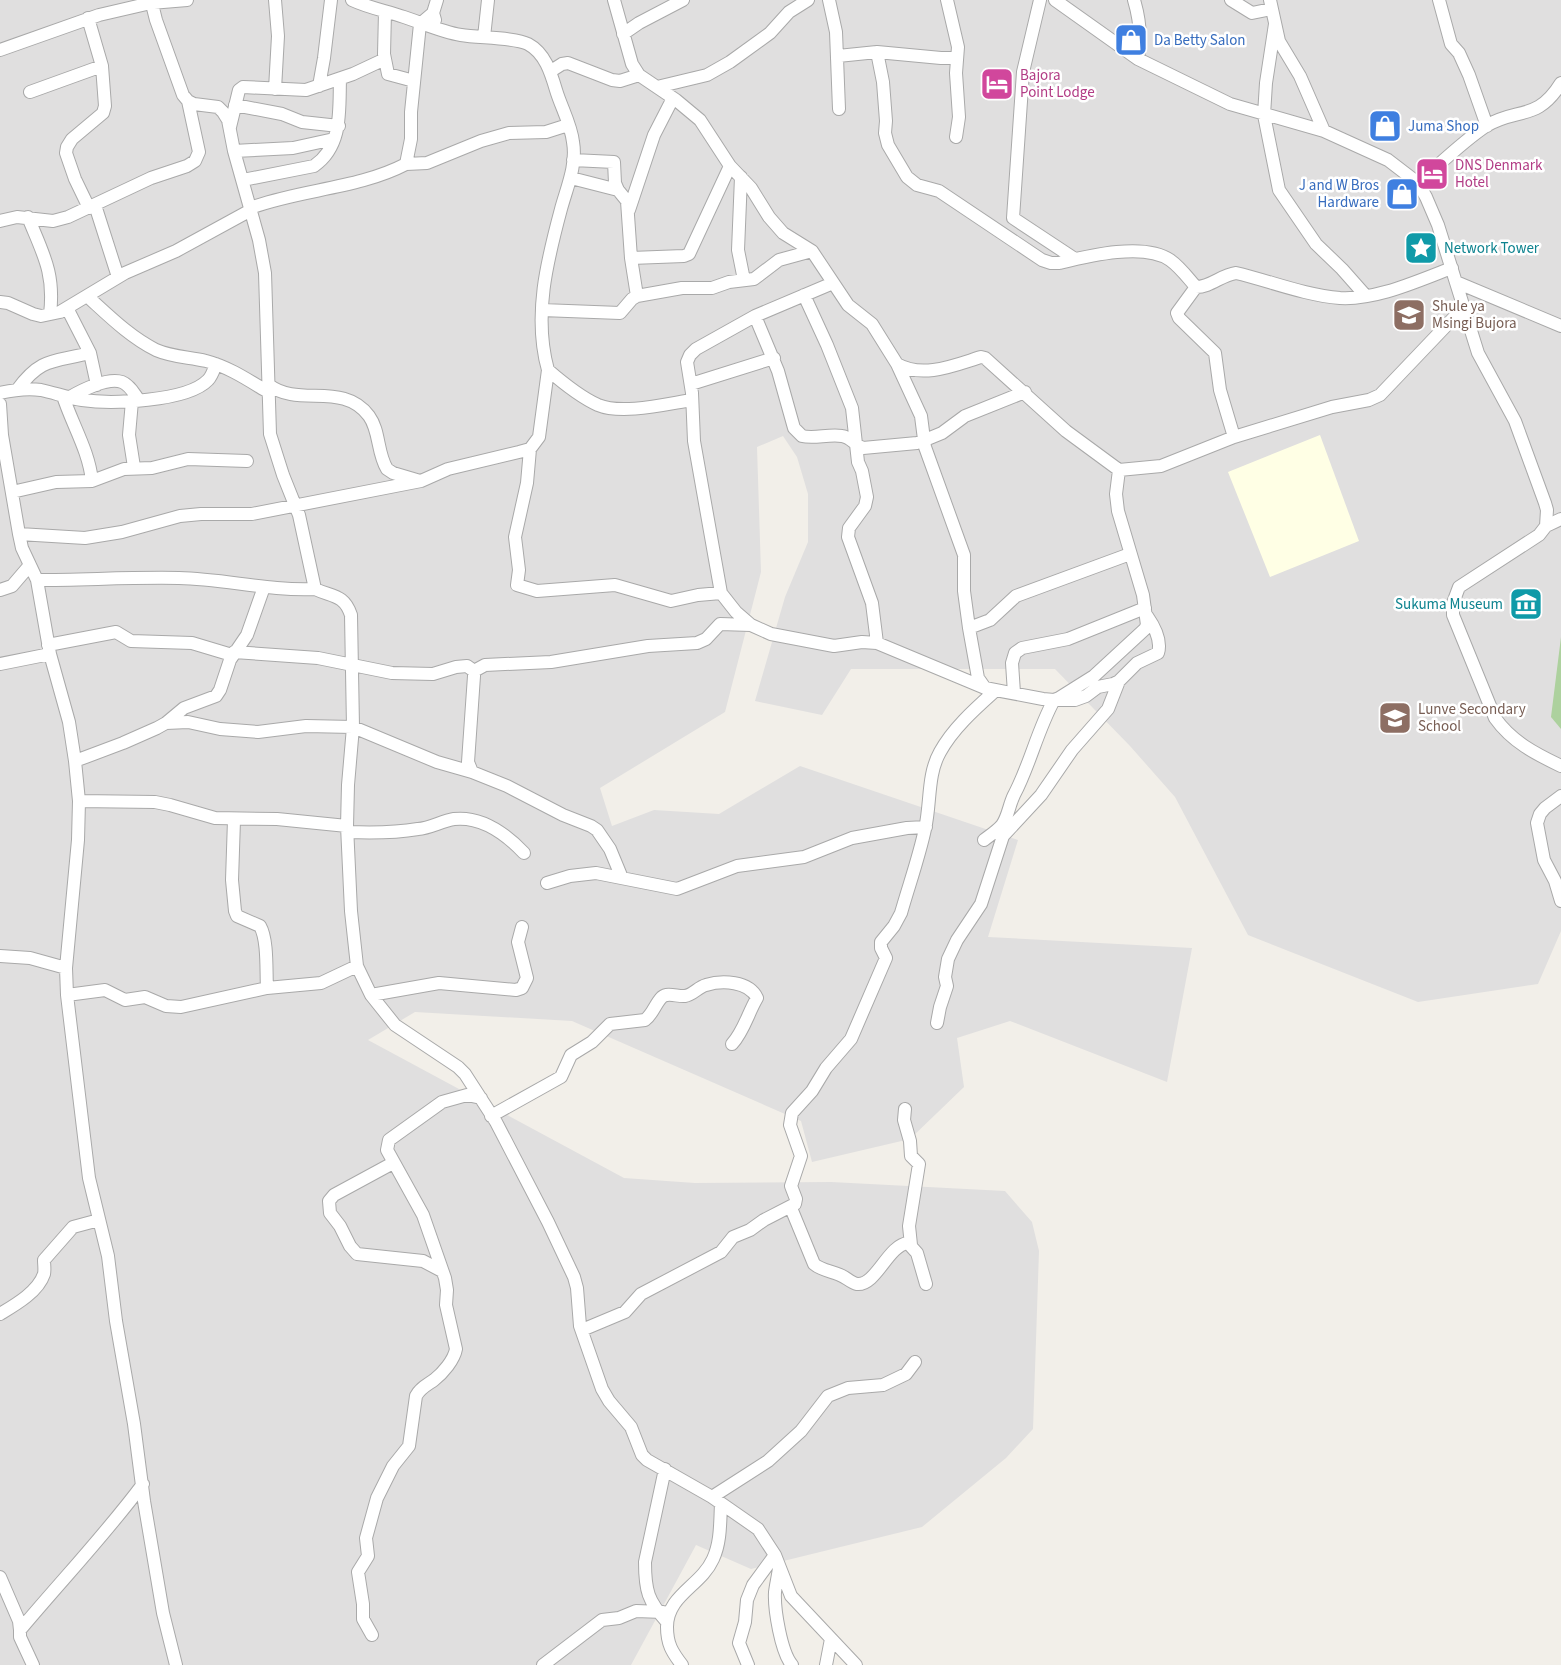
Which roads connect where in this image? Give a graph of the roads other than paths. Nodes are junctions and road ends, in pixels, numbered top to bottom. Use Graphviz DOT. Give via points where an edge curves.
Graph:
graph roads {
  1 [pos="187,0"];
  2 [pos="275,0"];
  3 [pos="331,0"];
  4 [pos="352,0"];
  5 [pos="437,0"];
  6 [pos="488,0"];
  7 [pos="614,0"];
  8 [pos="683,0"];
  9 [pos="808,0"];
  10 [pos="829,0"];
  11 [pos="946,0"];
  12 [pos="1040,0"];
  13 [pos="1054,0"];
  14 [pos="1134,0"];
  15 [pos="1231,0"];
  16 [pos="1439,0"];
  17 [pos="151,2"];
  18 [pos="1271,5"];
  19 [pos="380,7"];
  20 [pos="433,13"];
  21 [pos="88,18"];
  22 [pos="420,24"];
  23 [pos="1275,24"];
  24 [pos="440,29"];
  25 [pos="623,34"];
  26 [pos="484,37"];
  27 [pos="0,50"];
  28 [pos="877,52"];
  29 [pos="838,56"];
  30 [pos="957,58"];
  31 [pos="385,59"];
  32 [pos="1138,59"];
  33 [pos="102,66"];
  34 [pos="550,71"];
  35 [pos="639,75"];
  36 [pos="340,79"];
  37 [pos="414,81"];
  38 [pos="319,86"];
  39 [pos="657,87"];
  40 [pos="275,89"];
  41 [pos="1559,90"];
  42 [pos="30,92"];
  43 [pos="673,98"];
  44 [pos="188,101"];
  45 [pos="235,105"];
  46 [pos="839,109"];
  47 [pos="1264,116"];
  48 [pos="568,125"];
  49 [pos="339,126"];
  50 [pos="1487,126"];
  51 [pos="230,129"];
  52 [pos="1324,131"];
  53 [pos="956,137"];
  54 [pos="334,139"];
  55 [pos="234,151"];
  56 [pos="573,160"];
  57 [pos="406,164"];
  58 [pos="730,166"];
  59 [pos="741,177"];
  60 [pos="571,178"];
  61 [pos="243,180"];
  62 [pos="1418,183"];
  63 [pos="618,190"];
  64 [pos="92,207"];
  65 [pos="250,209"];
  66 [pos="628,211"];
  67 [pos="28,217"];
  68 [pos="1013,218"];
  69 [pos="0,221"];
  70 [pos="1000,234"];
  71 [pos="812,251"];
  72 [pos="631,258"];
  73 [pos="1075,259"];
  74 [pos="1452,268"];
  75 [pos="118,277"];
  76 [pos="744,280"];
  77 [pos="1456,282"];
  78 [pos="833,283"];
  79 [pos="1196,287"];
  80 [pos="804,295"];
  81 [pos="1365,295"];
  82 [pos="87,296"];
  83 [pos="637,296"];
  84 [pos="0,302"];
  85 [pos="67,308"];
  86 [pos="1463,308"];
  87 [pos="542,310"];
  88 [pos="50,314"];
  89 [pos="755,316"];
  90 [pos="1561,326"];
  91 [pos="90,352"];
  92 [pos="774,358"];
  93 [pos="216,364"];
  94 [pos="897,364"];
  95 [pos="548,370"];
  96 [pos="691,384"];
  97 [pos="97,385"];
  98 [pos="268,388"];
  99 [pos="17,390"];
  100 [pos="1025,392"];
  101 [pos="0,393"];
  102 [pos="66,396"];
  103 [pos="136,400"];
  104 [pos="692,400"];
  105 [pos="0,404"];
  106 [pos="1234,437"];
  107 [pos="925,440"];
  108 [pos="856,445"];
  109 [pos="530,449"];
  110 [pos="247,461"];
  111 [pos="134,467"];
  112 [pos="1119,470"];
  113 [pos="92,480"];
  114 [pos="421,481"];
  115 [pos="13,498"];
  116 [pos="0,500"];
  117 [pos="296,506"];
  118 [pos="1561,519"];
  119 [pos="1546,526"];
  120 [pos="19,534"];
  121 [pos="1130,554"];
  122 [pos="30,565"];
  123 [pos="37,580"];
  124 [pos="264,587"];
  125 [pos="315,589"];
  126 [pos="0,590"];
  127 [pos="721,593"];
  128 [pos="1146,612"];
  129 [pos="751,625"];
  130 [pos="969,628"];
  131 [pos="878,643"];
  132 [pos="49,649"];
  133 [pos="233,654"];
  134 [pos="0,664"];
  135 [pos="352,665"];
  136 [pos="474,671"];
  137 [pos="1119,681"];
  138 [pos="990,689"];
  139 [pos="1014,693"];
  140 [pos="1054,700"];
  141 [pos="166,723"];
  142 [pos="353,727"];
  143 [pos="75,761"];
  144 [pos="1561,766"];
  145 [pos="472,772"];
  146 [pos="1561,796"];
  147 [pos="80,801"];
  148 [pos="234,820"];
  149 [pos="926,827"];
  150 [pos="347,829"];
  151 [pos="984,840"];
  152 [pos="524,853"];
  153 [pos="622,878"];
  154 [pos="547,883"];
  155 [pos="1561,901"];
  156 [pos="522,927"];
  157 [pos="0,956"];
  158 [pos="357,966"];
  159 [pos="66,968"];
  160 [pos="267,988"];
  161 [pos="67,995"];
  162 [pos="371,995"];
  163 [pos="937,1023"];
  164 [pos="732,1044"];
  165 [pos="481,1098"];
  166 [pos="905,1109"];
  167 [pos="491,1116"];
  168 [pos="393,1163"];
  169 [pos="791,1208"];
  170 [pos="99,1220"];
  171 [pos="912,1245"];
  172 [pos="442,1270"];
  173 [pos="926,1284"];
  174 [pos="0,1314"];
  175 [pos="582,1330"];
  176 [pos="915,1362"];
  177 [pos="664,1469"];
  178 [pos="143,1484"];
  179 [pos="717,1500"];
  180 [pos="778,1559"];
  181 [pos="0,1577"];
  182 [pos="665,1616"];
  183 [pos="20,1630"];
  184 [pos="372,1635"];
  185 [pos="831,1640"];
  186 [pos="33,1665"];
  187 [pos="176,1665"];
  188 [pos="543,1665"];
  189 [pos="682,1665"];
  190 [pos="748,1665"];
  191 [pos="792,1665"];
  192 [pos="826,1665"];
  193 [pos="856,1665"];
  1 -- 17 [label="street"];
  2 -- 40 [label="street"];
  3 -- 38 [label="street"];
  4 -- 19 [label="street"];
  5 -- 20 [label="street"];
  6 -- 26 [label="street"];
  7 -- 25 [label="street"];
  8 -- 25 [label="street"];
  9 -- 39 [label="street" via="789,12 770,33 707,75"];
  10 -- 29 [label="street"];
  11 -- 30 [label="street" via="956,36"];
  12 -- 68 [label="street" via="1023,72"];
  13 -- 32 [label="street"];
  14 -- 32 [label="street" via="1142,41"];
  15 -- 18 [label="street" via="1252,13"];
  16 -- 50 [label="street" via="1452,44 1470,75"];
  17 -- 21 [label="street"];
  17 -- 44 [label="street"];
  18 -- 23 [label="street"];
  19 -- 22 [label="street"];
  19 -- 31 [label="street"];
  20 -- 22 [label="street"];
  20 -- 24 [label="street"];
  21 -- 27 [label="street"];
  21 -- 33 [label="street"];
  22 -- 24 [label="street"];
  22 -- 37 [label="street"];
  23 -- 47 [label="street"];
  23 -- 52 [label="street" via="1279,40"];
  24 -- 26 [label="street"];
  25 -- 35 [label="street"];
  26 -- 34 [label="street" via="529,45"];
  28 -- 29 [label="street"];
  28 -- 30 [label="street"];
  28 -- 70 [label="street" via="883,82 885,133 907,177 917,185 939,191"];
  29 -- 46 [label="street"];
  30 -- 53 [label="street"];
  31 -- 36 [label="street"];
  31 -- 37 [label="street" via="391,76"];
  32 -- 47 [label="street" via="1230,104"];
  33 -- 42 [label="street"];
  33 -- 64 [label="street" via="103,113 72,139 66,153 75,179"];
  34 -- 35 [label="street" via="568,63 612,80"];
  34 -- 48 [label="street"];
  35 -- 39 [label="street"];
  36 -- 38 [label="street"];
  36 -- 49 [label="street"];
  37 -- 57 [label="street"];
  38 -- 40 [label="street" via="306,90"];
  39 -- 43 [label="street"];
  40 -- 45 [label="street" via="243,87"];
  41 -- 50 [label="street" via="1536,109"];
  43 -- 58 [label="street" via="700,120"];
  43 -- 66 [label="street" via="654,135"];
  44 -- 51 [label="street" via="218,107"];
  44 -- 64 [label="street" via="198,157 187,166 151,178"];
  45 -- 49 [label="street" via="302,122"];
  45 -- 51 [label="street"];
  47 -- 52 [label="street"];
  47 -- 81 [label="street" via="1283,198 1316,244"];
  48 -- 56 [label="street"];
  48 -- 57 [label="street" via="546,132 509,133 427,163"];
  49 -- 54 [label="street"];
  50 -- 62 [label="street"];
  51 -- 55 [label="street"];
  52 -- 62 [label="street" via="1388,160"];
  54 -- 55 [label="street" via="293,148"];
  54 -- 61 [label="street" via="322,161 314,166"];
  55 -- 61 [label="street"];
  56 -- 60 [label="street"];
  56 -- 63 [label="street" via="614,162"];
  57 -- 65 [label="street" via="343,186 280,198"];
  58 -- 59 [label="street"];
  58 -- 72 [label="street" via="689,254"];
  59 -- 71 [label="street" via="783,233"];
  59 -- 76 [label="street" via="738,250"];
  60 -- 63 [label="street"];
  60 -- 87 [label="street" via="544,280"];
  61 -- 65 [label="street"];
  62 -- 74 [label="street"];
  63 -- 66 [label="street" via="627,201"];
  64 -- 67 [label="street" via="53,221"];
  64 -- 75 [label="street"];
  65 -- 75 [label="street" via="176,251"];
  65 -- 98 [label="street" via="265,273"];
  66 -- 72 [label="street"];
  67 -- 69 [label="street"];
  67 -- 88 [label="street" via="51,275"];
  68 -- 70 [label="street"];
  68 -- 73 [label="street"];
  70 -- 73 [label="street" via="1042,260 1051,263"];
  71 -- 76 [label="street" via="779,260 758,277"];
  71 -- 78 [label="street"];
  72 -- 83 [label="street"];
  73 -- 79 [label="street" via="1128,250 1160,256 1172,262"];
  74 -- 77 [label="street"];
  74 -- 81 [label="street"];
  75 -- 82 [label="street"];
  76 -- 83 [label="street" via="712,288 663,290"];
  77 -- 86 [label="street"];
  77 -- 90 [label="street"];
  78 -- 80 [label="street"];
  78 -- 94 [label="street" via="848,305 872,324"];
  79 -- 81 [label="street" via="1236,273 1338,298"];
  79 -- 106 [label="street" via="1177,313 1215,353 1220,390"];
  80 -- 89 [label="street"];
  80 -- 108 [label="street" via="850,400"];
  82 -- 85 [label="street"];
  82 -- 93 [label="street" via="157,350"];
  83 -- 87 [label="street" via="620,313"];
  84 -- 88 [label="street" via="33,314"];
  85 -- 88 [label="street"];
  85 -- 91 [label="street"];
  86 -- 106 [label="street" via="1380,395"];
  86 -- 119 [label="street" via="1478,353 1515,421 1547,510"];
  87 -- 95 [label="street"];
  89 -- 92 [label="street"];
  89 -- 96 [label="street" via="690,355"];
  91 -- 97 [label="street"];
  91 -- 99 [label="street" via="45,362"];
  92 -- 96 [label="street"];
  92 -- 108 [label="street" via="796,431 805,437 843,436"];
  93 -- 98 [label="street"];
  93 -- 103 [label="street" via="210,378 200,386 175,396"];
  94 -- 100 [label="street" via="924,371 981,357"];
  94 -- 107 [label="street" via="921,416"];
  95 -- 104 [label="street" via="588,399 607,407"];
  95 -- 109 [label="street" via="539,437"];
  96 -- 104 [label="street"];
  97 -- 102 [label="street"];
  97 -- 103 [label="street" via="121,381"];
  98 -- 114 [label="street" via="284,394 335,396 358,404 374,423 387,469"];
  98 -- 117 [label="street" via="270,434"];
  99 -- 101 [label="street"];
  99 -- 102 [label="street"];
  100 -- 107 [label="street" via="965,416"];
  100 -- 112 [label="street" via="1066,431"];
  102 -- 103 [label="street" via="81,400"];
  102 -- 113 [label="street"];
  103 -- 111 [label="street" via="129,435"];
  104 -- 127 [label="street" via="694,441"];
  105 -- 115 [label="street"];
  106 -- 112 [label="street" via="1161,466"];
  107 -- 108 [label="street" via="867,448"];
  107 -- 130 [label="street" via="964,555"];
  108 -- 131 [label="street" via="866,501 849,528 848,537 872,603"];
  109 -- 114 [label="street" via="448,469"];
  109 -- 127 [label="street" via="515,537 517,585 537,591 615,585 671,601"];
  110 -- 111 [label="street" via="201,458 152,468"];
  111 -- 113 [label="street"];
  112 -- 121 [label="street" via="1117,501"];
  113 -- 115 [label="street" via="56,482"];
  114 -- 117 [label="street"];
  115 -- 116 [label="street"];
  115 -- 120 [label="street"];
  117 -- 120 [label="street" via="245,515 180,516 86,538"];
  117 -- 125 [label="street"];
  118 -- 119 [label="street"];
  119 -- 144 [label="street" via="1532,541 1459,587 1452,610 1495,718 1513,739"];
  120 -- 122 [label="street"];
  121 -- 128 [label="street"];
  121 -- 130 [label="street" via="1016,596 990,620"];
  122 -- 123 [label="street"];
  122 -- 126 [label="street" via="12,586"];
  123 -- 124 [label="street" via="179,578"];
  123 -- 132 [label="street"];
  124 -- 125 [label="street"];
  124 -- 133 [label="street" via="247,635"];
  125 -- 135 [label="street" via="347,603 351,615"];
  127 -- 129 [label="street"];
  128 -- 137 [label="street" via="1160,650 1137,663"];
  128 -- 139 [label="street" via="1068,639 1022,648 1015,653 1012,663"];
  128 -- 140 [label="street" via="1145,629 1100,671"];
  129 -- 131 [label="street" via="771,634 834,646"];
  129 -- 136 [label="street" via="720,624 697,643 655,645 550,662 485,665"];
  130 -- 138 [label="street" via="978,678"];
  131 -- 138 [label="street"];
  132 -- 133 [label="street" via="116,632 131,641 192,643"];
  132 -- 134 [label="street"];
  132 -- 143 [label="street"];
  133 -- 135 [label="street" via="318,658"];
  133 -- 141 [label="street" via="216,696 184,708"];
  135 -- 136 [label="street" via="392,673 433,674 462,666"];
  135 -- 142 [label="street"];
  136 -- 145 [label="street" via="468,762"];
  137 -- 140 [label="street" via="1095,688 1075,700"];
  137 -- 163 [label="street" via="1108,709 1072,750 1041,795 1003,836 981,904 948,959 947,986"];
  138 -- 139 [label="street"];
  138 -- 149 [label="street" via="941,749 930,784"];
  139 -- 140 [label="street"];
  140 -- 151 [label="street" via="1005,820"];
  141 -- 142 [label="street" via="188,722 258,732 306,726"];
  141 -- 143 [label="street"];
  142 -- 145 [label="street" via="437,762"];
  142 -- 150 [label="street"];
  143 -- 147 [label="street"];
  145 -- 153 [label="street" via="594,827 610,849"];
  146 -- 155 [label="street" via="1545,808 1537,823 1544,860"];
  147 -- 148 [label="street" via="155,802 206,817"];
  147 -- 159 [label="street"];
  148 -- 150 [label="street" via="277,819"];
  148 -- 160 [label="street" via="235,911 237,916 262,929"];
  149 -- 153 [label="street" via="852,838 804,857 737,866 677,889"];
  149 -- 169 [label="street" via="901,913 881,942 886,958 850,1039 792,1113 790,1125 801,1156 791,1186 796,1202"];
  150 -- 152 [label="street" via="389,833 464,819 502,831"];
  150 -- 158 [label="street"];
  153 -- 154 [label="street" via="596,873"];
  156 -- 162 [label="street" via="518,942 527,978 520,989 440,983"];
  157 -- 159 [label="street" via="30,958"];
  158 -- 160 [label="street" via="321,982"];
  158 -- 162 [label="street"];
  159 -- 161 [label="street"];
  160 -- 161 [label="street" via="175,1007 145,997 125,1000 105,990"];
  161 -- 170 [label="street" via="89,1178"];
  162 -- 165 [label="street" via="395,1025 458,1067"];
  164 -- 167 [label="street" via="740,1035 757,998 755,994 735,983 707,984 687,996 666,995 645,1020 610,1024 571,1055 561,1077"];
  165 -- 167 [label="street"];
  165 -- 168 [label="street" via="467,1095 442,1102 405,1128 387,1144"];
  166 -- 171 [label="street" via="911,1156 919,1164 909,1226"];
  167 -- 175 [label="street" via="574,1276"];
  168 -- 172 [label="street" via="423,1215"];
  168 -- 172 [label="street" via="334,1195 329,1201 330,1213 357,1254 423,1261"];
  169 -- 171 [label="street" via="816,1266 855,1284 872,1275 897,1245"];
  169 -- 175 [label="street" via="734,1237 721,1252 641,1294 625,1312"];
  170 -- 174 [label="street" via="73,1227 44,1260 45,1272 39,1284"];
  170 -- 178 [label="street"];
  171 -- 173 [label="street"];
  172 -- 184 [label="street" via="456,1352 441,1374 418,1392 409,1446 393,1466 374,1508 366,1538 368,1556 358,1575 363,1619"];
  175 -- 177 [label="street" via="605,1395 631,1427 644,1457"];
  176 -- 179 [label="street" via="906,1374 883,1385 848,1388 828,1396 797,1434"];
  177 -- 179 [label="street"];
  177 -- 182 [label="street" via="645,1562 648,1596"];
  178 -- 183 [label="street" via="107,1532"];
  178 -- 187 [label="street"];
  179 -- 180 [label="street" via="758,1529"];
  179 -- 182 [label="street" via="718,1543 713,1559"];
  180 -- 185 [label="street" via="791,1596"];
  180 -- 190 [label="street" via="753,1585 747,1600 739,1643"];
  180 -- 191 [label="street" via="775,1594 781,1643"];
  181 -- 183 [label="street"];
  182 -- 188 [label="street" via="636,1611 602,1620"];
  182 -- 189 [label="street" via="668,1644"];
  183 -- 186 [label="street"];
  185 -- 192 [label="street"];
  185 -- 193 [label="street"];
}
